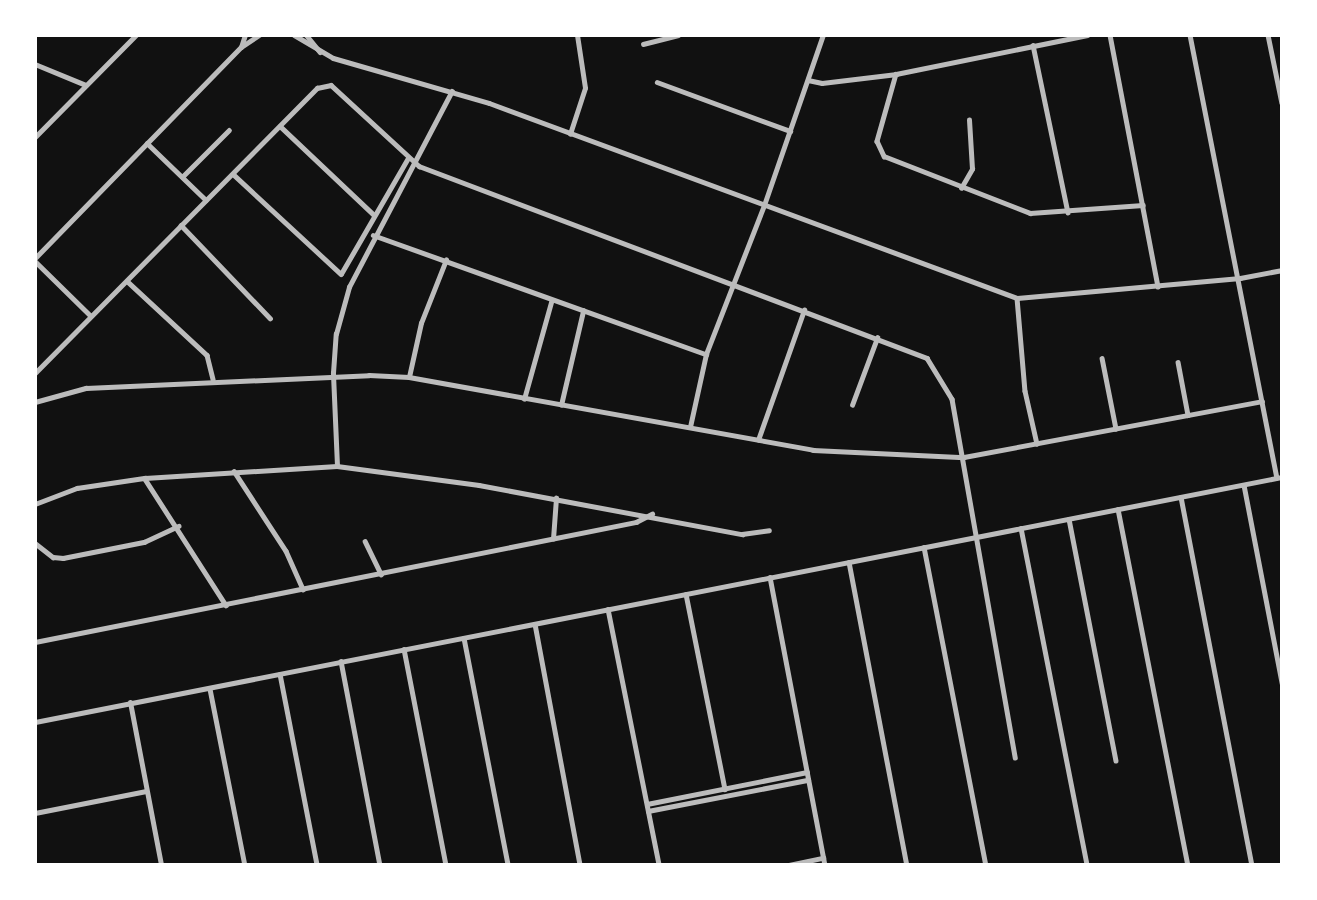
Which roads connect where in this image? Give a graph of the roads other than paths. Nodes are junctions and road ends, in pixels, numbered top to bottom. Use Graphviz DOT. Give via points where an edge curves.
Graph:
graph roads {
  1 [pos="136,35"];
  2 [pos="245,35"];
  3 [pos="259,35"];
  4 [pos="306,35"];
  5 [pos="577,35"];
  6 [pos="678,35"];
  7 [pos="823,35"];
  8 [pos="1087,35"];
  9 [pos="1110,35"];
  10 [pos="1190,35"];
  11 [pos="1268,35"];
  12 [pos="295,36"];
  13 [pos="643,44"];
  14 [pos="1032,46"];
  15 [pos="241,47"];
  16 [pos="320,52"];
  17 [pos="35,64"];
  18 [pos="896,74"];
  19 [pos="808,80"];
  20 [pos="657,82"];
  21 [pos="86,85"];
  22 [pos="452,90"];
  23 [pos="1282,99"];
  24 [pos="969,120"];
  25 [pos="280,126"];
  26 [pos="229,130"];
  27 [pos="790,131"];
  28 [pos="570,134"];
  29 [pos="35,137"];
  30 [pos="147,143"];
  31 [pos="408,158"];
  32 [pos="415,163"];
  33 [pos="233,174"];
  34 [pos="183,177"];
  35 [pos="961,187"];
  36 [pos="206,200"];
  37 [pos="764,205"];
  38 [pos="1143,205"];
  39 [pos="1068,212"];
  40 [pos="374,215"];
  41 [pos="181,224"];
  42 [pos="373,234"];
  43 [pos="35,259"];
  44 [pos="446,260"];
  45 [pos="1282,270"];
  46 [pos="1240,278"];
  47 [pos="127,281"];
  48 [pos="733,285"];
  49 [pos="1158,286"];
  50 [pos="1017,298"];
  51 [pos="551,302"];
  52 [pos="804,310"];
  53 [pos="583,311"];
  54 [pos="90,316"];
  55 [pos="270,318"];
  56 [pos="877,338"];
  57 [pos="706,354"];
  58 [pos="1102,358"];
  59 [pos="1178,362"];
  60 [pos="35,373"];
  61 [pos="333,373"];
  62 [pos="409,377"];
  63 [pos="213,379"];
  64 [pos="524,399"];
  65 [pos="1262,401"];
  66 [pos="35,402"];
  67 [pos="561,404"];
  68 [pos="852,405"];
  69 [pos="1188,415"];
  70 [pos="690,427"];
  71 [pos="1116,429"];
  72 [pos="758,440"];
  73 [pos="1037,444"];
  74 [pos="964,457"];
  75 [pos="337,466"];
  76 [pos="233,471"];
  77 [pos="1279,477"];
  78 [pos="145,478"];
  79 [pos="1244,485"];
  80 [pos="1181,497"];
  81 [pos="556,498"];
  82 [pos="35,504"];
  83 [pos="1118,509"];
  84 [pos="652,514"];
  85 [pos="1069,519"];
  86 [pos="179,526"];
  87 [pos="1021,528"];
  88 [pos="769,530"];
  89 [pos="974,537"];
  90 [pos="553,539"];
  91 [pos="365,541"];
  92 [pos="35,543"];
  93 [pos="924,547"];
  94 [pos="849,562"];
  95 [pos="382,575"];
  96 [pos="769,577"];
  97 [pos="303,589"];
  98 [pos="686,594"];
  99 [pos="226,605"];
  100 [pos="608,609"];
  101 [pos="535,624"];
  102 [pos="464,638"];
  103 [pos="35,642"];
  104 [pos="403,649"];
  105 [pos="341,661"];
  106 [pos="280,674"];
  107 [pos="1282,683"];
  108 [pos="210,689"];
  109 [pos="130,702"];
  110 [pos="35,722"];
  111 [pos="1015,758"];
  112 [pos="1116,760"];
  113 [pos="807,772"];
  114 [pos="808,780"];
  115 [pos="725,789"];
  116 [pos="146,791"];
  117 [pos="647,804"];
  118 [pos="648,811"];
  119 [pos="35,813"];
  120 [pos="824,858"];
  121 [pos="161,865"];
  122 [pos="245,865"];
  123 [pos="317,865"];
  124 [pos="380,865"];
  125 [pos="446,865"];
  126 [pos="508,865"];
  127 [pos="580,865"];
  128 [pos="659,865"];
  129 [pos="789,865"];
  130 [pos="825,865"];
  131 [pos="907,865"];
  132 [pos="986,865"];
  133 [pos="1087,865"];
  134 [pos="1188,865"];
  135 [pos="1252,865"];
  1 -- 21 [label="street"];
  2 -- 15 [label="street"];
  3 -- 15 [label="street"];
  4 -- 16 [label="street"];
  5 -- 28 [label="street" via="586,88"];
  6 -- 13 [label="street"];
  7 -- 19 [label="street"];
  8 -- 14 [label="street"];
  9 -- 38 [label="street"];
  10 -- 46 [label="street"];
  11 -- 23 [label="street"];
  12 -- 16 [label="street"];
  14 -- 18 [label="street"];
  14 -- 39 [label="street"];
  15 -- 30 [label="street"];
  16 -- 22 [label="street"];
  17 -- 21 [label="street"];
  18 -- 19 [label="street" via="822,83"];
  18 -- 35 [label="street" via="878,135 879,152"];
  19 -- 27 [label="street"];
  20 -- 27 [label="street"];
  21 -- 29 [label="street"];
  22 -- 28 [label="street"];
  22 -- 32 [label="street"];
  24 -- 35 [label="street" via="972,169"];
  25 -- 31 [label="street" via="327,83"];
  25 -- 33 [label="street"];
  25 -- 40 [label="street"];
  26 -- 34 [label="street"];
  27 -- 37 [label="street"];
  28 -- 37 [label="street"];
  30 -- 34 [label="street"];
  30 -- 43 [label="street"];
  31 -- 32 [label="street"];
  31 -- 40 [label="street"];
  32 -- 42 [label="street"];
  32 -- 48 [label="street"];
  33 -- 36 [label="street"];
  33 -- 40 [label="street" via="341,274"];
  34 -- 36 [label="street"];
  35 -- 39 [label="street" via="1030,213"];
  36 -- 41 [label="street"];
  37 -- 48 [label="street"];
  37 -- 50 [label="street"];
  38 -- 39 [label="street"];
  38 -- 49 [label="street"];
  41 -- 47 [label="street"];
  41 -- 55 [label="street"];
  42 -- 44 [label="street"];
  42 -- 61 [label="street" via="346,299 336,334"];
  43 -- 54 [label="street"];
  44 -- 51 [label="street"];
  44 -- 62 [label="street" via="421,323"];
  45 -- 46 [label="street"];
  46 -- 49 [label="street"];
  46 -- 65 [label="street"];
  47 -- 54 [label="street"];
  47 -- 63 [label="street" via="207,355"];
  48 -- 52 [label="street"];
  48 -- 57 [label="street"];
  49 -- 50 [label="street"];
  50 -- 73 [label="street" via="1025,391"];
  51 -- 53 [label="street"];
  51 -- 64 [label="street"];
  52 -- 56 [label="street"];
  52 -- 72 [label="street"];
  53 -- 57 [label="street"];
  53 -- 67 [label="street"];
  54 -- 60 [label="street"];
  56 -- 68 [label="street"];
  56 -- 74 [label="street" via="914,352 937,369 952,399"];
  57 -- 70 [label="street"];
  58 -- 71 [label="street"];
  59 -- 69 [label="street"];
  61 -- 62 [label="street"];
  61 -- 63 [label="street"];
  61 -- 75 [label="street"];
  62 -- 64 [label="street"];
  63 -- 66 [label="street" via="86,388"];
  64 -- 67 [label="street"];
  65 -- 69 [label="street"];
  65 -- 77 [label="street"];
  67 -- 70 [label="street"];
  69 -- 71 [label="street"];
  70 -- 72 [label="street"];
  71 -- 73 [label="street"];
  72 -- 74 [label="street" via="813,450"];
  73 -- 74 [label="street"];
  74 -- 89 [label="street"];
  75 -- 76 [label="street"];
  75 -- 81 [label="street"];
  76 -- 78 [label="street"];
  76 -- 97 [label="street" via="280,541"];
  77 -- 79 [label="street"];
  78 -- 82 [label="street" via="77,488"];
  78 -- 86 [label="street"];
  79 -- 80 [label="street"];
  79 -- 107 [label="street"];
  80 -- 83 [label="street"];
  80 -- 135 [label="street"];
  81 -- 84 [label="street"];
  81 -- 90 [label="street"];
  83 -- 85 [label="street"];
  83 -- 134 [label="street"];
  84 -- 88 [label="street" via="742,534"];
  84 -- 90 [label="street" via="636,522"];
  85 -- 87 [label="street"];
  85 -- 112 [label="street"];
  86 -- 92 [label="street" via="144,542 63,558"];
  86 -- 99 [label="street"];
  87 -- 89 [label="street"];
  87 -- 133 [label="street"];
  89 -- 93 [label="street"];
  89 -- 111 [label="street"];
  90 -- 95 [label="street"];
  91 -- 95 [label="street"];
  93 -- 94 [label="street"];
  93 -- 132 [label="street"];
  94 -- 96 [label="street"];
  94 -- 131 [label="street"];
  95 -- 97 [label="street"];
  96 -- 98 [label="street"];
  96 -- 113 [label="street"];
  97 -- 99 [label="street"];
  98 -- 100 [label="street"];
  98 -- 115 [label="street"];
  99 -- 103 [label="street"];
  100 -- 101 [label="street"];
  100 -- 117 [label="street"];
  101 -- 102 [label="street"];
  101 -- 127 [label="street"];
  102 -- 104 [label="street"];
  102 -- 126 [label="street"];
  104 -- 105 [label="street"];
  104 -- 125 [label="street"];
  105 -- 106 [label="street"];
  105 -- 124 [label="street"];
  106 -- 108 [label="street"];
  106 -- 123 [label="street"];
  108 -- 109 [label="street"];
  108 -- 122 [label="street"];
  109 -- 110 [label="street"];
  109 -- 116 [label="street"];
  113 -- 114 [label="street"];
  113 -- 115 [label="street"];
  114 -- 118 [label="street"];
  114 -- 120 [label="street"];
  115 -- 117 [label="street"];
  116 -- 119 [label="street"];
  116 -- 121 [label="street"];
  117 -- 118 [label="street"];
  118 -- 128 [label="street"];
  120 -- 129 [label="street"];
  120 -- 130 [label="street"];
}
